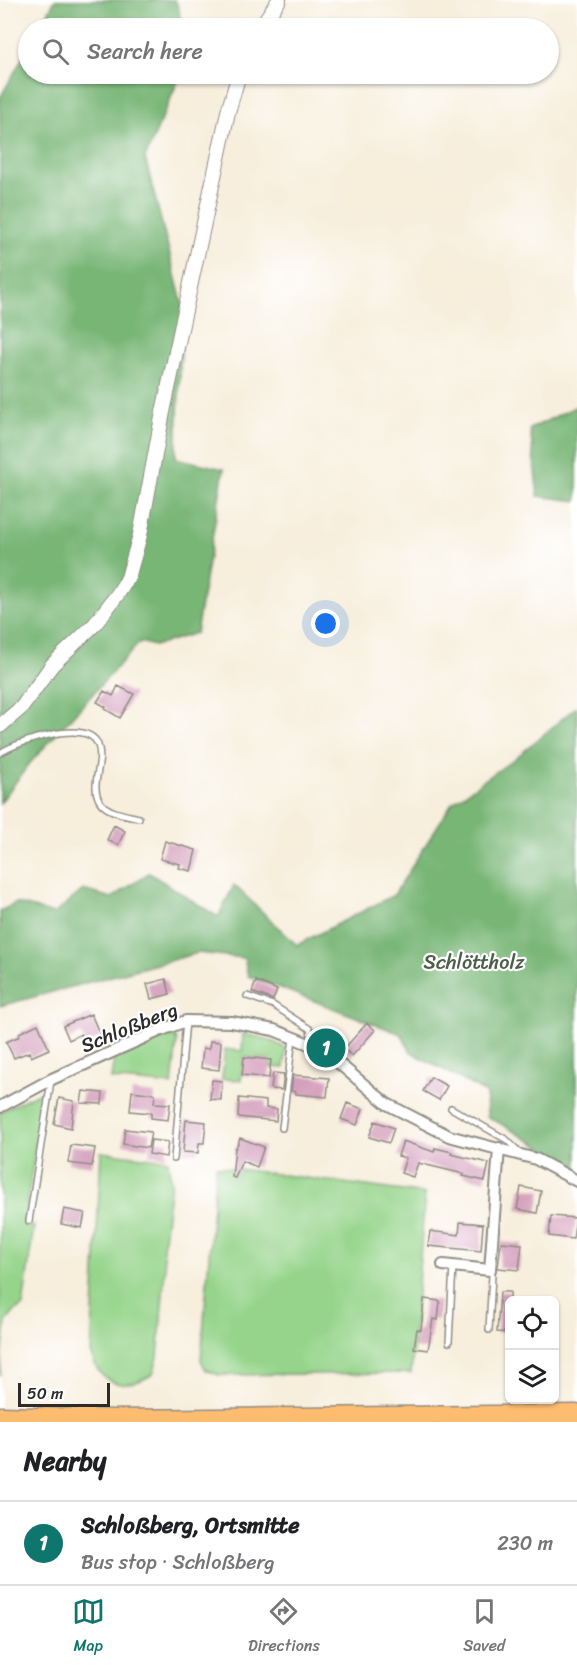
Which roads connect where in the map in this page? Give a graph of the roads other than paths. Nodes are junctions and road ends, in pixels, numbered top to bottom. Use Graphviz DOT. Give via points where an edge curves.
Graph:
graph roads {
  1 [pos="279,0"];
  2 [pos="267,18"];
  3 [pos="236,84"];
  4 [pos="0,726"];
  5 [pos="0,753"];
  6 [pos="140,818"];
  7 [pos="247,996"];
  8 [pos="186,1021"];
  9 [pos="293,1037"];
  10 [pos="309,1044"];
  11 [pos="52,1079"];
  12 [pos="0,1107"];
  13 [pos="451,1108"];
  14 [pos="282,1128"];
  15 [pos="500,1148"];
  16 [pos="522,1155"];
  17 [pos="174,1159"];
  18 [pos="577,1181"];
  19 [pos="29,1221"];
  20 [pos="448,1265"];
  21 [pos="490,1270"];
  22 [pos="489,1330"];
  23 [pos="449,1342"];
  24 [pos="577,1414"];
  25 [pos="0,1416"];
  1 -- 2 [label="street"];
  3 -- 4 [label="street" via="128,578 95,624 52,665 22,707"];
  5 -- 6 [label="lane" via="27,740 81,732 98,745 96,784 102,804"];
  7 -- 10 [label="lane" via="273,1005 310,1029"];
  8 -- 9 [label="street, Schloßberg" via="232,1022"];
  8 -- 11 [label="street, Schloßberg"];
  8 -- 17 [label="lane"];
  9 -- 10 [label="street, Schloßberg"];
  9 -- 14 [label="lane"];
  10 -- 15 [label="street, Schloßberg" via="387,1104 449,1136"];
  11 -- 12 [label="street, Schloßberg"];
  11 -- 19 [label="lane"];
  13 -- 16 [label="lane" via="507,1140"];
  15 -- 16 [label="street, Schloßberg"];
  15 -- 21 [label="street"];
  16 -- 18 [label="street, Schloßberg"];
  20 -- 21 [label="street"];
  20 -- 23 [label="lane"];
  21 -- 22 [label="lane"];
  24 -- 25 [label="main road" via="114,1419"];
}
